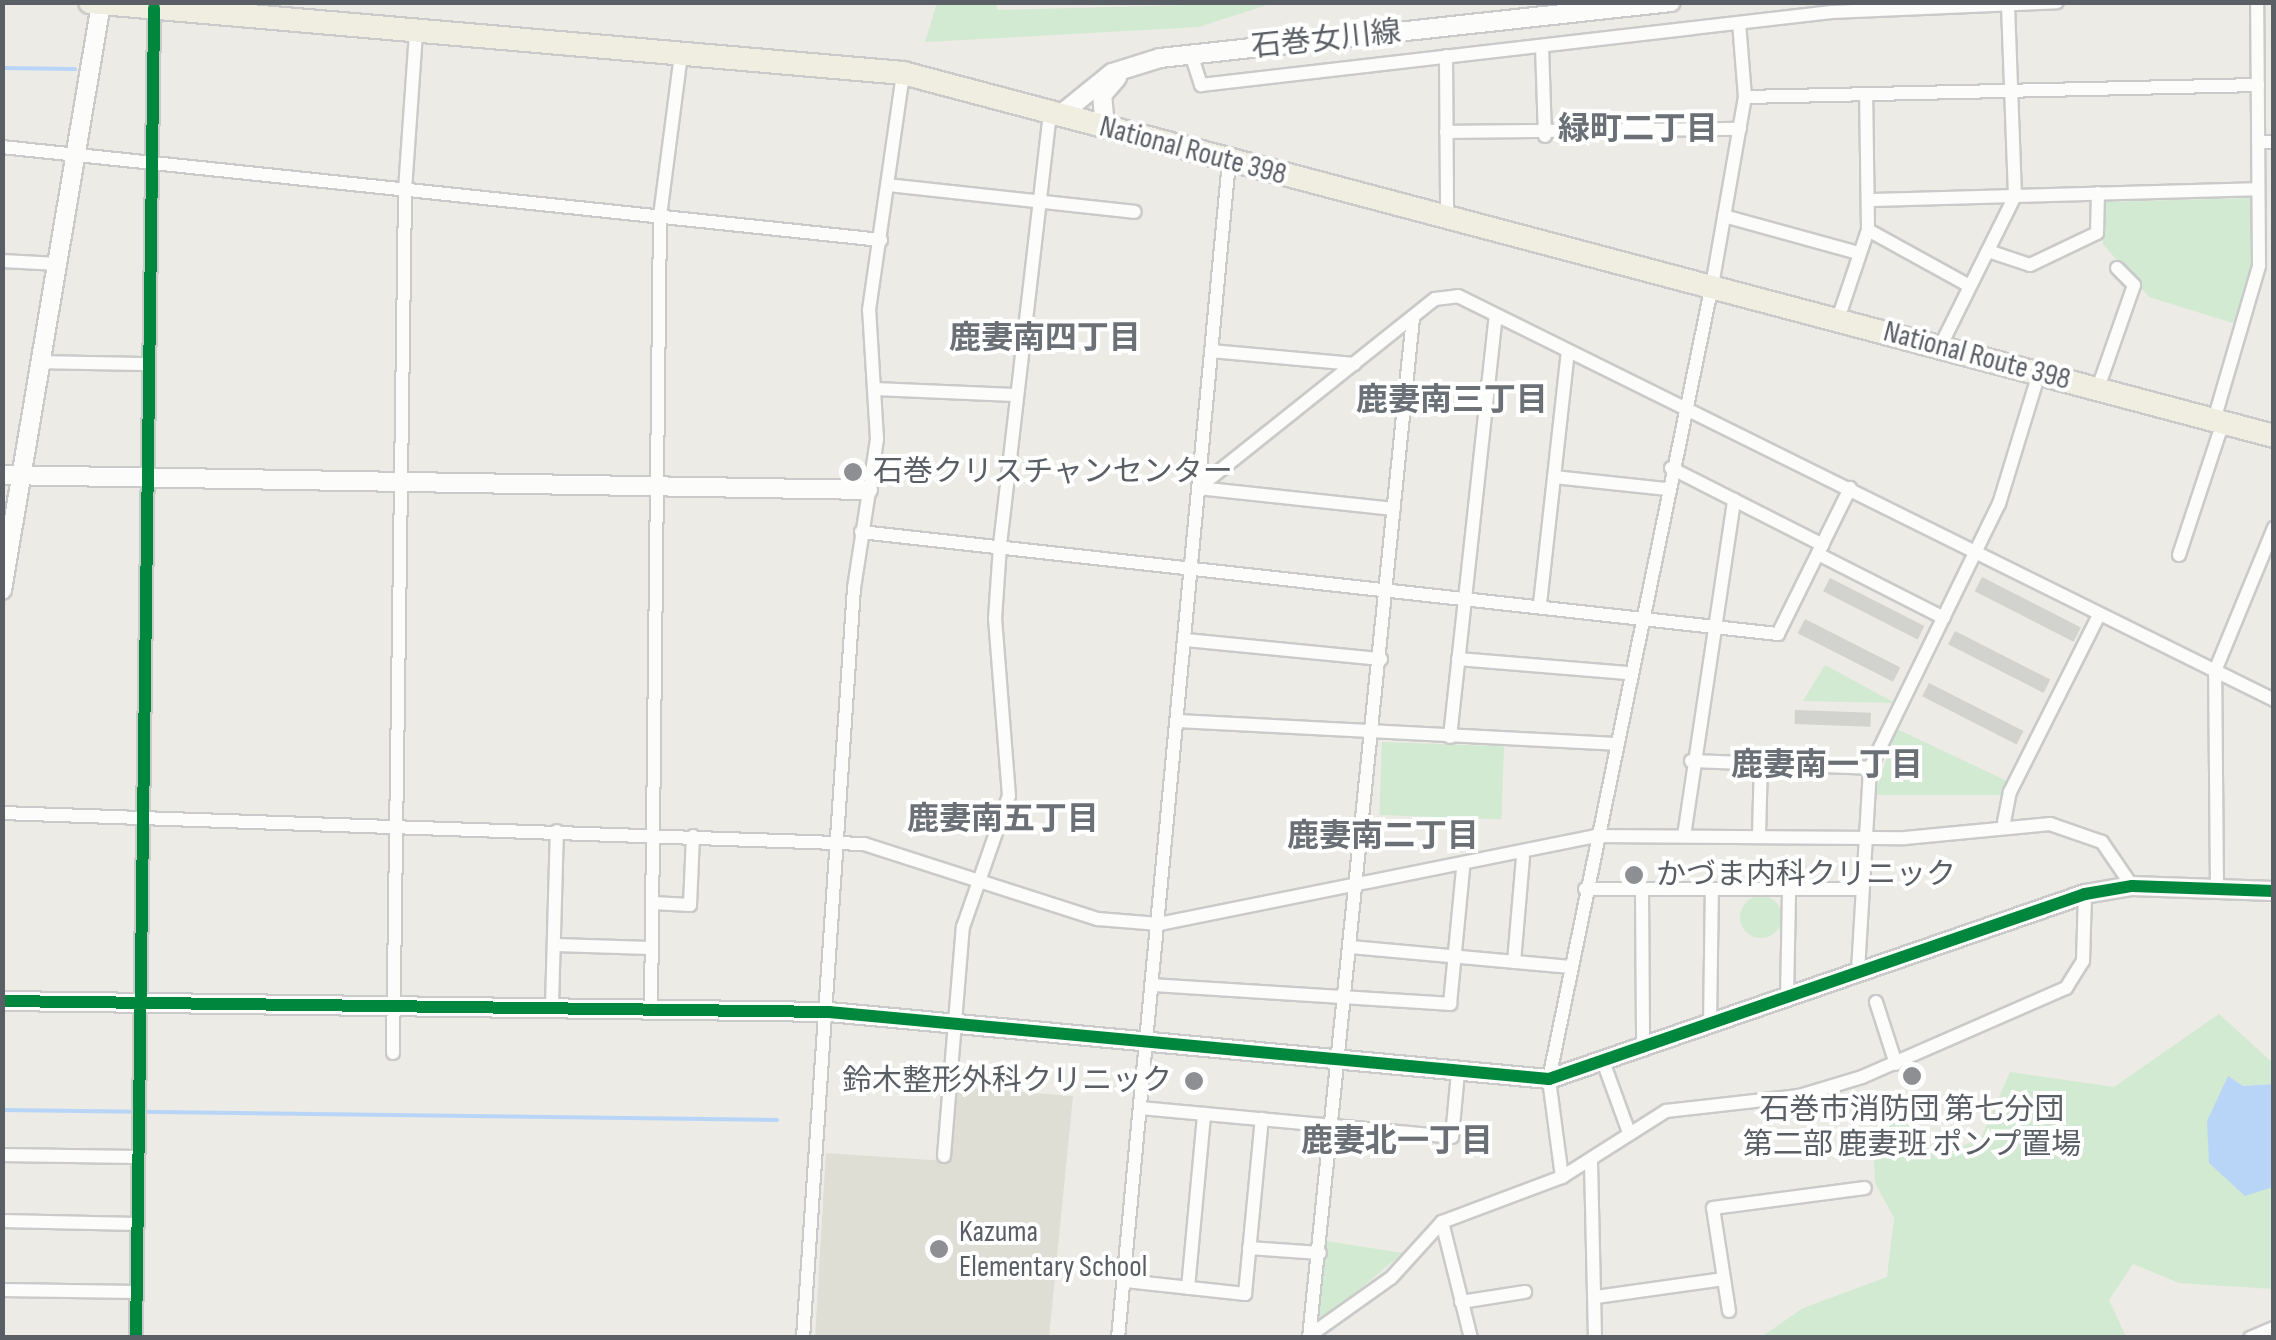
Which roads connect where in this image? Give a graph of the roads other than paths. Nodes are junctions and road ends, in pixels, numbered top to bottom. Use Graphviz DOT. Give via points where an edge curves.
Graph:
graph roads {
  1 [pos="90,2"];
  2 [pos="1671,2"];
  3 [pos="2057,2"];
  4 [pos="2257,2"];
  5 [pos="102,4"];
  6 [pos="2008,4"];
  7 [pos="154,8"];
  8 [pos="1739,23"];
  9 [pos="416,33"];
  10 [pos="1542,46"];
  11 [pos="1191,54"];
  12 [pos="681,56"];
  13 [pos="1446,56"];
  14 [pos="1142,61"];
  15 [pos="904,73"];
  16 [pos="2258,84"];
  17 [pos="2015,91"];
  18 [pos="1866,94"];
  19 [pos="1746,97"];
  20 [pos="1055,115"];
  21 [pos="1105,128"];
  22 [pos="1740,129"];
  23 [pos="1446,132"];
  24 [pos="1545,136"];
  25 [pos="2266,142"];
  26 [pos="2,147"];
  27 [pos="76,155"];
  28 [pos="1229,160"];
  29 [pos="151,162"];
  30 [pos="888,185"];
  31 [pos="2258,188"];
  32 [pos="405,190"];
  33 [pos="2098,193"];
  34 [pos="2016,196"];
  35 [pos="1870,200"];
  36 [pos="1035,202"];
  37 [pos="1135,212"];
  38 [pos="660,216"];
  39 [pos="1724,216"];
  40 [pos="1446,218"];
  41 [pos="1868,230"];
  42 [pos="880,240"];
  43 [pos="1988,251"];
  44 [pos="1856,252"];
  45 [pos="2266,259"];
  46 [pos="2,261"];
  47 [pos="58,264"];
  48 [pos="2117,268"];
  49 [pos="1710,286"];
  50 [pos="1970,286"];
  51 [pos="1496,315"];
  52 [pos="1413,317"];
  53 [pos="1838,320"];
  54 [pos="1940,347"];
  55 [pos="1211,351"];
  56 [pos="1568,351"];
  57 [pos="41,362"];
  58 [pos="148,364"];
  59 [pos="1354,364"];
  60 [pos="2039,373"];
  61 [pos="2098,388"];
  62 [pos="875,389"];
  63 [pos="1014,395"];
  64 [pos="1682,407"];
  65 [pos="2218,421"];
  66 [pos="2274,436"];
  67 [pos="1672,468"];
  68 [pos="2,475"];
  69 [pos="22,476"];
  70 [pos="1554,477"];
  71 [pos="147,482"];
  72 [pos="401,486"];
  73 [pos="658,486"];
  74 [pos="1198,488"];
  75 [pos="1850,488"];
  76 [pos="1668,489"];
  77 [pos="868,490"];
  78 [pos="1734,500"];
  79 [pos="1394,509"];
  80 [pos="2274,528"];
  81 [pos="860,532"];
  82 [pos="1000,545"];
  83 [pos="1820,549"];
  84 [pos="1976,552"];
  85 [pos="2179,555"];
  86 [pos="1192,562"];
  87 [pos="1388,588"];
  88 [pos="2,590"];
  89 [pos="1465,597"];
  90 [pos="1540,604"];
  91 [pos="1643,614"];
  92 [pos="2098,617"];
  93 [pos="1944,618"];
  94 [pos="1709,624"];
  95 [pos="1186,640"];
  96 [pos="1381,659"];
  97 [pos="1458,660"];
  98 [pos="2216,672"];
  99 [pos="1630,673"];
  100 [pos="2274,700"];
  101 [pos="1178,721"];
  102 [pos="1373,734"];
  103 [pos="1450,737"];
  104 [pos="1614,744"];
  105 [pos="1691,761"];
  106 [pos="1761,764"];
  107 [pos="1870,768"];
  108 [pos="2,813"];
  109 [pos="141,818"];
  110 [pos="2004,822"];
  111 [pos="396,826"];
  112 [pos="557,832"];
  113 [pos="1759,834"];
  114 [pos="654,835"];
  115 [pos="693,836"];
  116 [pos="1595,836"];
  117 [pos="1684,836"];
  118 [pos="1864,838"];
  119 [pos="833,842"];
  120 [pos="1523,857"];
  121 [pos="1463,869"];
  122 [pos="985,880"];
  123 [pos="1361,882"];
  124 [pos="2132,886"];
  125 [pos="2217,888"];
  126 [pos="1586,889"];
  127 [pos="1862,889"];
  128 [pos="1712,890"];
  129 [pos="1789,890"];
  130 [pos="1642,891"];
  131 [pos="2274,891"];
  132 [pos="2085,894"];
  133 [pos="653,903"];
  134 [pos="1159,924"];
  135 [pos="554,945"];
  136 [pos="1352,947"];
  137 [pos="652,948"];
  138 [pos="1455,957"];
  139 [pos="1514,962"];
  140 [pos="1570,968"];
  141 [pos="1858,971"];
  142 [pos="1152,985"];
  143 [pos="1346,993"];
  144 [pos="1787,998"];
  145 [pos="2,1001"];
  146 [pos="140,1002"];
  147 [pos="1876,1002"];
  148 [pos="394,1003"];
  149 [pos="552,1006"];
  150 [pos="651,1009"];
  151 [pos="829,1012"];
  152 [pos="954,1024"];
  153 [pos="1710,1026"];
  154 [pos="1146,1044"];
  155 [pos="1643,1050"];
  156 [pos="393,1053"];
  157 [pos="1337,1061"];
  158 [pos="1604,1064"];
  159 [pos="1896,1064"];
  160 [pos="1458,1072"];
  161 [pos="1548,1078"];
  162 [pos="1141,1108"];
  163 [pos="1204,1114"];
  164 [pos="1262,1120"];
  165 [pos="1332,1126"];
  166 [pos="1628,1130"];
  167 [pos="2,1155"];
  168 [pos="944,1156"];
  169 [pos="138,1157"];
  170 [pos="1591,1162"];
  171 [pos="1562,1178"];
  172 [pos="1865,1188"];
  173 [pos="2,1221"];
  174 [pos="1442,1222"];
  175 [pos="138,1224"];
  176 [pos="1249,1248"];
  177 [pos="1320,1253"];
  178 [pos="1724,1280"];
  179 [pos="1126,1281"];
  180 [pos="1188,1288"];
  181 [pos="2,1290"];
  182 [pos="137,1292"];
  183 [pos="1525,1292"];
  184 [pos="1596,1297"];
  185 [pos="1461,1302"];
  186 [pos="1729,1312"];
  187 [pos="2274,1328"];
  188 [pos="1308,1337"];
  189 [pos="136,1338"];
  190 [pos="803,1338"];
  191 [pos="1118,1338"];
  192 [pos="1471,1338"];
  193 [pos="1595,1338"];
  194 [pos="2250,1338"];
  1 -- 5 [label="highway, National Route 398"];
  2 -- 11 [label="street, 石巻女川線"];
  3 -- 6 [label="street"];
  4 -- 16 [label="street"];
  5 -- 7 [label="highway, National Route 398"];
  5 -- 27 [label="street"];
  6 -- 8 [label="street"];
  6 -- 17 [label="street"];
  7 -- 9 [label="highway, National Route 398"];
  7 -- 29 [label="street"];
  8 -- 10 [label="street"];
  8 -- 19 [label="street"];
  9 -- 12 [label="highway, National Route 398"];
  9 -- 32 [label="street"];
  10 -- 13 [label="street"];
  10 -- 24 [label="street"];
  11 -- 13 [label="street" via="1201,85"];
  11 -- 14 [label="street, 石巻女川線"];
  12 -- 15 [label="highway, National Route 398"];
  12 -- 38 [label="street"];
  13 -- 23 [label="street"];
  14 -- 20 [label="street, 石巻女川線"];
  14 -- 21 [label="street" via="1104,90"];
  15 -- 20 [label="highway, National Route 398"];
  15 -- 30 [label="street"];
  16 -- 17 [label="street"];
  16 -- 25 [label="street"];
  17 -- 18 [label="street"];
  17 -- 34 [label="street"];
  18 -- 19 [label="street"];
  18 -- 35 [label="street"];
  19 -- 22 [label="street"];
  20 -- 21 [label="highway, National Route 398"];
  20 -- 36 [label="street"];
  21 -- 28 [label="highway, National Route 398"];
  22 -- 24 [label="street"];
  22 -- 39 [label="street"];
  23 -- 24 [label="street"];
  23 -- 40 [label="street"];
  25 -- 31 [label="street"];
  26 -- 27 [label="street"];
  27 -- 29 [label="street"];
  27 -- 47 [label="street"];
  28 -- 40 [label="highway, National Route 398"];
  28 -- 55 [label="street"];
  29 -- 32 [label="street"];
  29 -- 58 [label="street"];
  30 -- 36 [label="street"];
  30 -- 42 [label="street"];
  31 -- 33 [label="street"];
  31 -- 45 [label="street"];
  32 -- 38 [label="street"];
  32 -- 72 [label="street"];
  33 -- 34 [label="street"];
  33 -- 43 [label="street" via="2097,233 2030,265"];
  34 -- 35 [label="street"];
  34 -- 43 [label="street"];
  35 -- 41 [label="street"];
  36 -- 37 [label="street"];
  36 -- 63 [label="street"];
  38 -- 42 [label="street"];
  38 -- 73 [label="street"];
  39 -- 44 [label="street"];
  39 -- 49 [label="street"];
  40 -- 49 [label="highway, National Route 398"];
  41 -- 44 [label="street"];
  41 -- 50 [label="street"];
  42 -- 62 [label="street" via="869,310"];
  43 -- 50 [label="street"];
  44 -- 53 [label="street"];
  45 -- 65 [label="street"];
  46 -- 47 [label="street"];
  47 -- 57 [label="street"];
  48 -- 61 [label="street" via="2134,286"];
  49 -- 53 [label="highway, National Route 398"];
  49 -- 64 [label="street"];
  50 -- 54 [label="street"];
  51 -- 52 [label="street" via="1445,295"];
  51 -- 56 [label="street"];
  51 -- 89 [label="street"];
  52 -- 59 [label="street"];
  52 -- 79 [label="street"];
  53 -- 54 [label="highway, National Route 398"];
  54 -- 60 [label="highway, National Route 398"];
  55 -- 59 [label="street"];
  55 -- 74 [label="street"];
  56 -- 64 [label="street"];
  56 -- 70 [label="street"];
  57 -- 58 [label="street"];
  57 -- 69 [label="street"];
  58 -- 71 [label="street"];
  59 -- 74 [label="street"];
  60 -- 61 [label="highway, National Route 398"];
  60 -- 84 [label="street"];
  61 -- 65 [label="highway, National Route 398"];
  62 -- 63 [label="street"];
  62 -- 77 [label="street"];
  63 -- 82 [label="street"];
  64 -- 67 [label="street"];
  64 -- 75 [label="street"];
  65 -- 66 [label="highway, National Route 398"];
  65 -- 85 [label="street"];
  67 -- 76 [label="street"];
  67 -- 78 [label="street"];
  68 -- 69 [label="street"];
  69 -- 71 [label="street"];
  69 -- 88 [label="street"];
  70 -- 76 [label="street"];
  70 -- 90 [label="street"];
  71 -- 72 [label="street"];
  71 -- 109 [label="street"];
  72 -- 73 [label="street"];
  72 -- 111 [label="street"];
  73 -- 77 [label="street"];
  73 -- 114 [label="street"];
  74 -- 79 [label="street"];
  74 -- 86 [label="street"];
  75 -- 83 [label="street"];
  75 -- 84 [label="street"];
  76 -- 91 [label="street"];
  77 -- 81 [label="street"];
  78 -- 83 [label="street"];
  78 -- 94 [label="street"];
  79 -- 87 [label="street"];
  80 -- 98 [label="street"];
  81 -- 82 [label="street"];
  81 -- 119 [label="street"];
  82 -- 86 [label="street"];
  82 -- 122 [label="street" via="995,619 1009,796"];
  83 -- 93 [label="street"];
  83 -- 94 [label="street" via="1778,634"];
  84 -- 92 [label="street"];
  84 -- 93 [label="street"];
  86 -- 87 [label="street"];
  86 -- 95 [label="street"];
  87 -- 89 [label="street"];
  87 -- 96 [label="street"];
  89 -- 90 [label="street"];
  89 -- 97 [label="street"];
  90 -- 91 [label="street"];
  91 -- 94 [label="street"];
  91 -- 99 [label="street"];
  92 -- 98 [label="street"];
  92 -- 110 [label="street" via="2010,792"];
  93 -- 107 [label="street"];
  94 -- 105 [label="street"];
  95 -- 96 [label="street"];
  95 -- 101 [label="street"];
  96 -- 102 [label="street"];
  97 -- 99 [label="street"];
  97 -- 103 [label="street"];
  98 -- 100 [label="street"];
  98 -- 125 [label="street"];
  99 -- 104 [label="street"];
  101 -- 102 [label="street"];
  101 -- 134 [label="street"];
  102 -- 103 [label="street"];
  102 -- 123 [label="street"];
  103 -- 104 [label="street"];
  104 -- 116 [label="street"];
  105 -- 106 [label="street"];
  105 -- 117 [label="street"];
  106 -- 107 [label="street"];
  106 -- 113 [label="street"];
  107 -- 118 [label="street"];
  108 -- 109 [label="street"];
  109 -- 111 [label="street"];
  109 -- 146 [label="street"];
  110 -- 118 [label="street"];
  110 -- 124 [label="street" via="2081,831 2122,860"];
  111 -- 112 [label="street"];
  111 -- 148 [label="street"];
  112 -- 114 [label="street"];
  112 -- 135 [label="street"];
  113 -- 117 [label="street"];
  113 -- 118 [label="street"];
  114 -- 115 [label="street"];
  114 -- 133 [label="street"];
  115 -- 119 [label="street"];
  115 -- 133 [label="street" via="690,905"];
  116 -- 117 [label="street"];
  116 -- 120 [label="street"];
  116 -- 126 [label="street"];
  118 -- 127 [label="street"];
  119 -- 122 [label="street"];
  119 -- 151 [label="street"];
  120 -- 121 [label="street"];
  120 -- 139 [label="street"];
  121 -- 123 [label="street"];
  121 -- 138 [label="street"];
  122 -- 134 [label="street" via="1098,918"];
  122 -- 152 [label="street" via="964,926"];
  123 -- 134 [label="street"];
  123 -- 136 [label="street"];
  124 -- 125 [label="street"];
  124 -- 132 [label="street"];
  125 -- 131 [label="street"];
  126 -- 130 [label="street"];
  126 -- 140 [label="street"];
  127 -- 129 [label="street"];
  127 -- 141 [label="street"];
  128 -- 129 [label="street"];
  128 -- 130 [label="street"];
  128 -- 153 [label="street"];
  129 -- 144 [label="street"];
  130 -- 155 [label="street"];
  132 -- 141 [label="street"];
  132 -- 159 [label="street" via="2083,961 2066,988"];
  133 -- 137 [label="street"];
  134 -- 142 [label="street"];
  135 -- 137 [label="street"];
  135 -- 149 [label="street"];
  136 -- 138 [label="street"];
  136 -- 143 [label="street"];
  137 -- 150 [label="street"];
  138 -- 139 [label="street"];
  138 -- 143 [label="street" via="1450,1004"];
  139 -- 140 [label="street"];
  140 -- 161 [label="street"];
  141 -- 144 [label="street"];
  142 -- 143 [label="street"];
  142 -- 154 [label="street"];
  143 -- 157 [label="street"];
  144 -- 153 [label="street"];
  145 -- 146 [label="street"];
  146 -- 148 [label="street"];
  146 -- 169 [label="street"];
  147 -- 159 [label="street"];
  148 -- 149 [label="street"];
  148 -- 156 [label="street"];
  149 -- 150 [label="street"];
  150 -- 151 [label="street"];
  151 -- 152 [label="street"];
  151 -- 190 [label="street"];
  152 -- 154 [label="street"];
  152 -- 168 [label="street"];
  153 -- 155 [label="street"];
  154 -- 157 [label="street"];
  154 -- 162 [label="street"];
  155 -- 158 [label="street"];
  157 -- 160 [label="street"];
  157 -- 165 [label="street"];
  158 -- 161 [label="street"];
  158 -- 166 [label="street"];
  159 -- 166 [label="street" via="1799,1096 1692,1104"];
  160 -- 161 [label="street"];
  160 -- 165 [label="street" via="1452,1137"];
  161 -- 171 [label="street"];
  162 -- 163 [label="street"];
  162 -- 179 [label="street"];
  163 -- 164 [label="street"];
  163 -- 180 [label="street"];
  164 -- 165 [label="street"];
  164 -- 176 [label="street"];
  165 -- 177 [label="street"];
  166 -- 170 [label="street"];
  167 -- 169 [label="street"];
  169 -- 175 [label="street"];
  170 -- 171 [label="street"];
  170 -- 184 [label="street"];
  171 -- 174 [label="street"];
  172 -- 178 [label="street" via="1713,1208"];
  173 -- 175 [label="street"];
  174 -- 185 [label="street"];
  174 -- 188 [label="street" via="1391,1278"];
  175 -- 182 [label="street"];
  176 -- 177 [label="street"];
  176 -- 180 [label="street" via="1244,1294"];
  177 -- 188 [label="street"];
  178 -- 184 [label="street"];
  178 -- 186 [label="street"];
  179 -- 180 [label="street"];
  179 -- 191 [label="street"];
  181 -- 182 [label="street"];
  182 -- 189 [label="street"];
  183 -- 185 [label="street"];
  184 -- 193 [label="street"];
  185 -- 192 [label="street"];
  187 -- 194 [label="street"];
}
